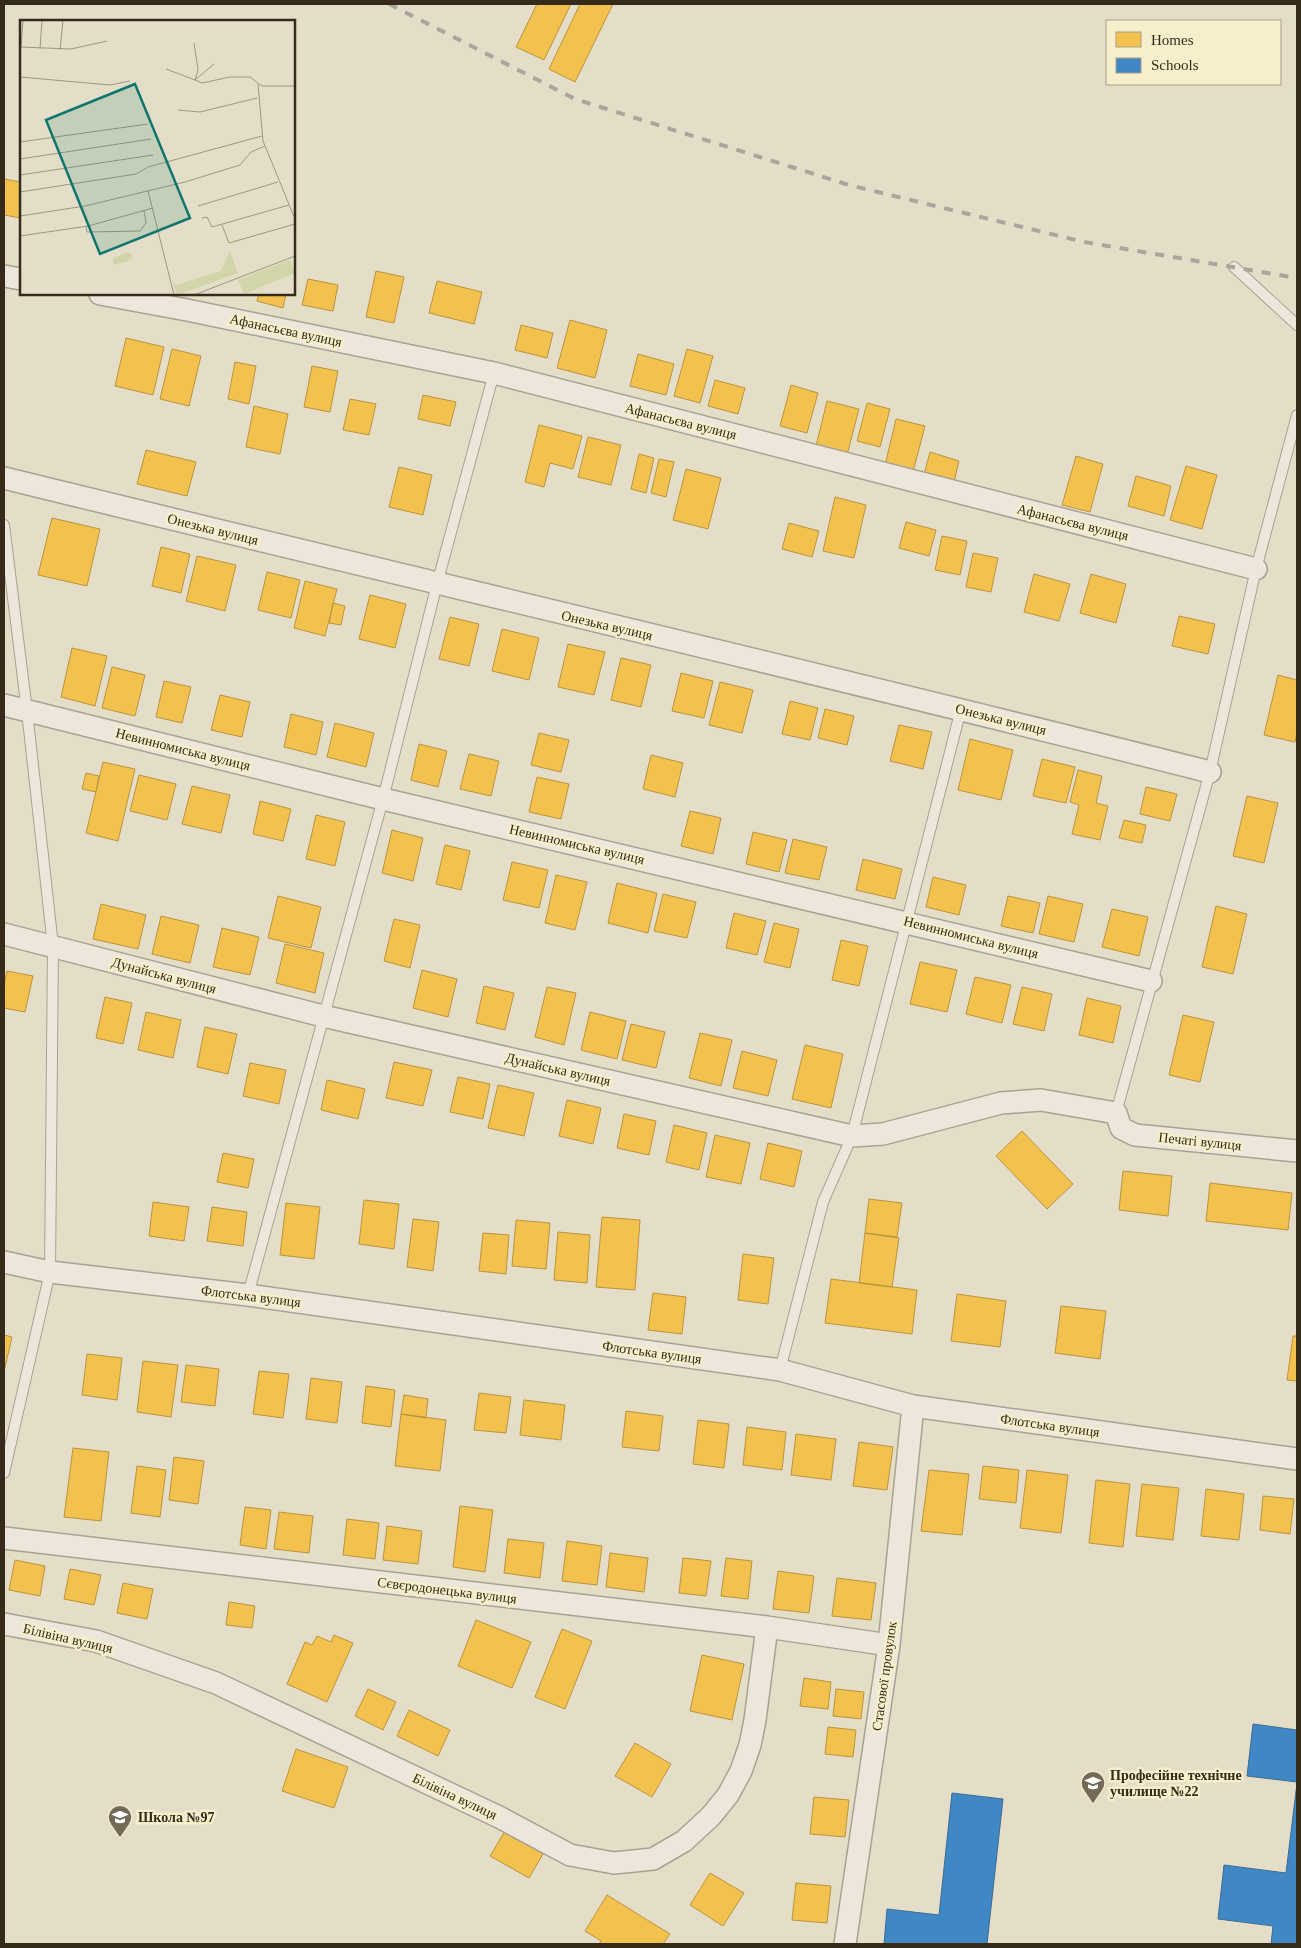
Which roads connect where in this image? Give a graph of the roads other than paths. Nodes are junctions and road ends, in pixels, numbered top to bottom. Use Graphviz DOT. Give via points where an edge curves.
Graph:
graph roads {
  1 [pos="1234,267"];
  2 [pos="4,276"];
  3 [pos="20,280"];
  4 [pos="105,295"];
  5 [pos="1297,325"];
  6 [pos="494,373"];
  7 [pos="1297,415"];
  8 [pos="4,478"];
  9 [pos="4,524"];
  10 [pos="1256,570"];
  11 [pos="437,584"];
  12 [pos="4,705"];
  13 [pos="961,709"];
  14 [pos="28,710"];
  15 [pos="1210,772"];
  16 [pos="383,799"];
  17 [pos="907,922"];
  18 [pos="4,934"];
  19 [pos="53,946"];
  20 [pos="1151,981"];
  21 [pos="323,1016"];
  22 [pos="1116,1113"];
  23 [pos="852,1136"];
  24 [pos="1297,1151"];
  25 [pos="4,1262"];
  26 [pos="50,1272"];
  27 [pos="248,1295"];
  28 [pos="780,1370"];
  29 [pos="913,1406"];
  30 [pos="1297,1459"];
  31 [pos="4,1473"];
  32 [pos="4,1538"];
  33 [pos="4,1624"];
  34 [pos="767,1628"];
  35 [pos="890,1644"];
  36 [pos="845,1944"];
  1 -- 5 [label="lane"];
  2 -- 3 [label="street"];
  4 -- 6 [label="street, Афанасьєва вулиця"];
  6 -- 10 [label="street, Афанасьєва вулиця"];
  6 -- 11 [label="lane"];
  7 -- 10 [label="lane"];
  8 -- 11 [label="street, Онезька вулиця"];
  9 -- 14 [label="lane"];
  10 -- 15 [label="lane"];
  11 -- 13 [label="street, Онезька вулиця"];
  11 -- 16 [label="lane"];
  12 -- 14 [label="street, Невинномиська вулиця"];
  13 -- 15 [label="street, Онезька вулиця"];
  13 -- 17 [label="lane"];
  14 -- 16 [label="street, Невинномиська вулиця"];
  14 -- 19 [label="lane"];
  15 -- 20 [label="lane"];
  16 -- 17 [label="street, Невинномиська вулиця"];
  16 -- 21 [label="lane"];
  17 -- 20 [label="street, Невинномиська вулиця"];
  17 -- 23 [label="lane"];
  18 -- 19 [label="street, Дунайська вулиця"];
  19 -- 21 [label="street, Дунайська вулиця"];
  19 -- 26 [label="lane"];
  20 -- 22 [label="lane"];
  21 -- 23 [label="street, Дунайська вулиця"];
  21 -- 27 [label="lane"];
  22 -- 23 [label="street, Дунайська вулиця" via="1041,1100 1001,1103 882,1134"];
  22 -- 24 [label="street, Печаті вулиця" via="1121,1128 1135,1135"];
  23 -- 28 [label="lane" via="823,1202"];
  25 -- 26 [label="street, Флотська вулиця"];
  26 -- 27 [label="street, Флотська вулиця"];
  26 -- 31 [label="lane"];
  27 -- 28 [label="street, Флотська вулиця"];
  28 -- 29 [label="street, Флотська вулиця"];
  29 -- 30 [label="street, Флотська вулиця"];
  29 -- 35 [label="street, Стасової провулок"];
  32 -- 34 [label="street, Сєвєродонецька вулиця"];
  33 -- 34 [label="street, Білівіна вулиця" via="96,1641 216,1683 499,1817 570,1855 614,1863 653,1859 684,1841 728,1795 750,1745"];
  34 -- 35 [label="street, Сєвєродонецька вулиця"];
  35 -- 36 [label="street, Стасової провулок"];
}
